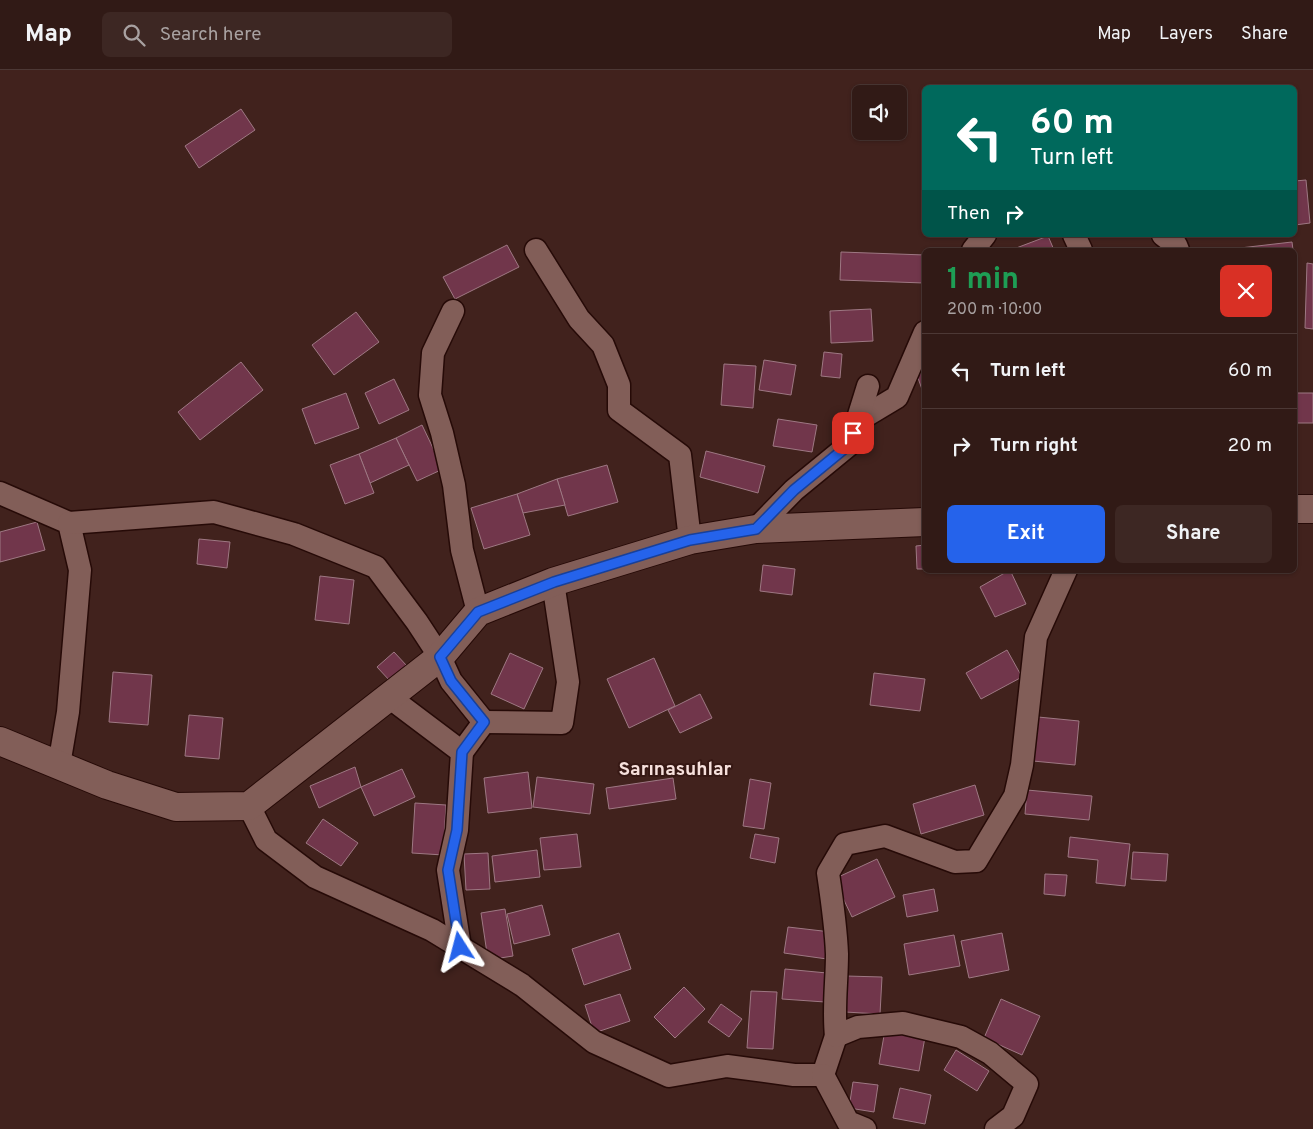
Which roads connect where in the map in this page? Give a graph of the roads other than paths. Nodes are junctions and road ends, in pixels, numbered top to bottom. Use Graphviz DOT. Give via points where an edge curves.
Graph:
graph roads {
  1 [pos="983,237"];
  2 [pos="1166,237"];
  3 [pos="974,248"];
  4 [pos="1177,248"];
  5 [pos="536,250"];
  6 [pos="453,311"];
  7 [pos="922,339"];
  8 [pos="868,386"];
  9 [pos="857,421"];
  10 [pos="0,493"];
  11 [pos="1313,509"];
  12 [pos="1297,510"];
  13 [pos="922,522"];
  14 [pos="69,523"];
  15 [pos="756,529"];
  16 [pos="690,540"];
  17 [pos="1065,573"];
  18 [pos="554,582"];
  19 [pos="478,612"];
  20 [pos="440,657"];
  21 [pos="389,697"];
  22 [pos="484,722"];
  23 [pos="0,741"];
  24 [pos="462,752"];
  25 [pos="59,765"];
  26 [pos="249,806"];
  27 [pos="460,947"];
  28 [pos="836,1036"];
  29 [pos="823,1075"];
  30 [pos="865,1129"];
  31 [pos="996,1129"];
  1 -- 3 [label="street"];
  2 -- 4 [label="street"];
  5 -- 16 [label="street" via="579,319 603,345 619,385 619,410 680,455"];
  6 -- 19 [label="street" via="433,353 430,395 454,485 462,550"];
  7 -- 9 [label="street" via="897,397"];
  8 -- 9 [label="street"];
  9 -- 15 [label="street" via="850,444 794,490"];
  10 -- 14 [label="street"];
  11 -- 12 [label="street"];
  13 -- 15 [label="street"];
  14 -- 20 [label="street" via="214,512 294,534 376,568"];
  14 -- 25 [label="street" via="80,570 68,712"];
  15 -- 16 [label="street"];
  16 -- 18 [label="street"];
  17 -- 28 [label="street" via="1036,637 1022,765 1015,796 976,861 956,862 885,836 845,844 828,873 837,954"];
  18 -- 19 [label="street"];
  18 -- 22 [label="street" via="568,682 562,723"];
  19 -- 20 [label="street"];
  20 -- 21 [label="street"];
  20 -- 22 [label="street" via="451,681"];
  21 -- 24 [label="street"];
  21 -- 26 [label="street"];
  22 -- 24 [label="street"];
  23 -- 25 [label="street"];
  24 -- 27 [label="street" via="457,830 448,870"];
  25 -- 26 [label="street" via="107,786 176,807"];
  26 -- 27 [label="street" via="266,840 315,877 432,930"];
  27 -- 29 [label="street" via="522,985 594,1042 669,1076 727,1066 794,1075"];
  28 -- 29 [label="street"];
  28 -- 31 [label="street" via="858,1027 903,1023 960,1037 990,1053 1027,1084 1013,1116"];
  29 -- 30 [label="street" via="848,1122"];
}
